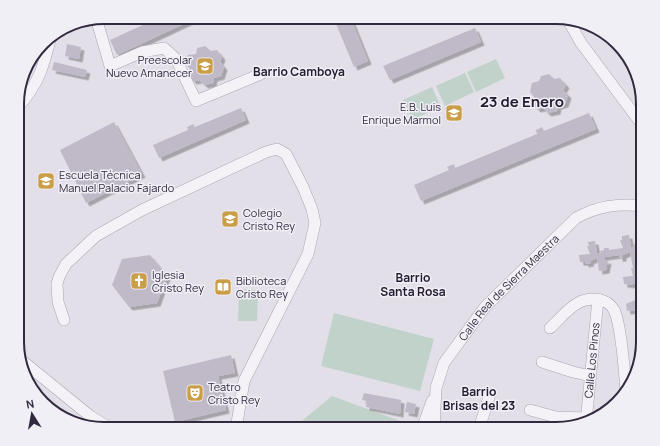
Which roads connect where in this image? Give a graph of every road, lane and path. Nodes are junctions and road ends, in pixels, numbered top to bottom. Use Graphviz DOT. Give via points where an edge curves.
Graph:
graph roads {
  1 [pos="98,24"];
  2 [pos="571,26"];
  3 [pos="48,47"];
  4 [pos="261,74"];
  5 [pos="25,98"];
  6 [pos="636,117"];
  7 [pos="636,205"];
  8 [pos="598,299"];
  9 [pos="64,320"];
  10 [pos="550,328"];
  11 [pos="542,362"];
  12 [pos="27,365"];
  13 [pos="591,376"];
  14 [pos="625,383"];
  15 [pos="436,388"];
  16 [pos="490,394"];
  17 [pos="530,410"];
  18 [pos="586,416"];
  19 [pos="577,419"];
  20 [pos="99,422"];
  21 [pos="237,422"];
  22 [pos="424,422"];
  23 [pos="434,422"];
  24 [pos="481,422"];
  1 -- 4 [label="street" via="110,66 142,52 164,48 176,59 196,101"];
  2 -- 6 [label="street" via="581,43"];
  3 -- 5 [label="street" via="42,72"];
  7 -- 15 [label="street, Calle Real de Sierra Maestra" via="622,204 602,207 576,218 485,307 444,363"];
  8 -- 10 [label="street" via="578,303"];
  8 -- 13 [label="street, Calle Los Pinos"];
  8 -- 14 [label="street" via="605,301 614,310"];
  9 -- 21 [label="street" via="58,302 59,277 66,264 96,236 142,210 266,152 277,149 281,151 289,159 303,187 315,223 308,254 244,381"];
  11 -- 13 [label="street"];
  12 -- 20 [label="street"];
  13 -- 18 [label="street, Calle Los Pinos"];
  15 -- 22 [label="street"];
  15 -- 23 [label="street, Calle Real de Sierra Maestra"];
  16 -- 24 [label="street"];
  17 -- 19 [label="street"];
}
